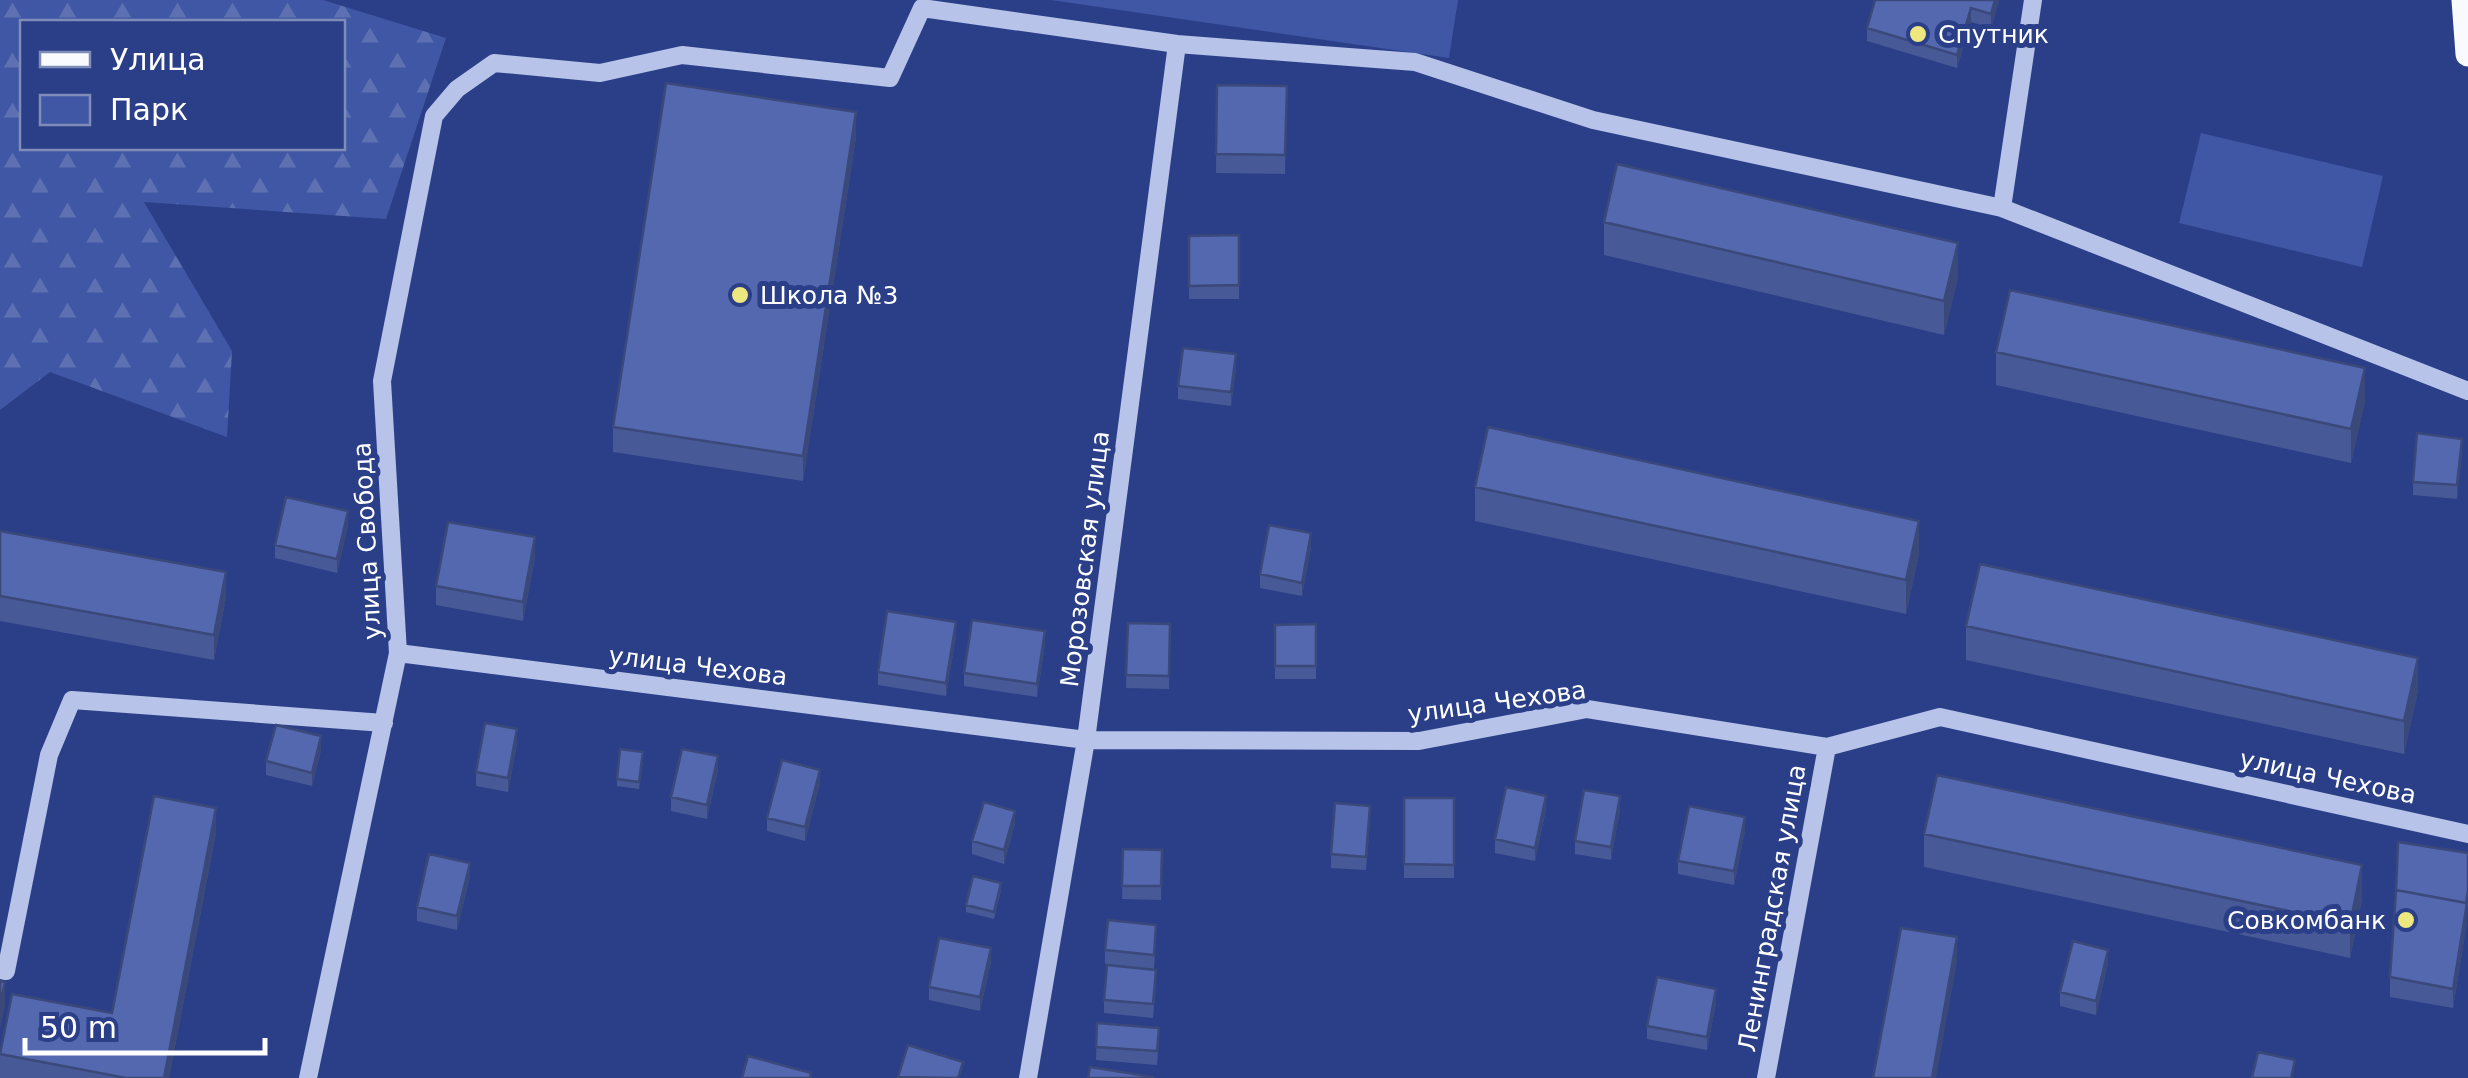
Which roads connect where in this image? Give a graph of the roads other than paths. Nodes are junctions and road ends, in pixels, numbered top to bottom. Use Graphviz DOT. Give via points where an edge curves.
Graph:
graph roads {
  1 [pos="2033,0"];
  2 [pos="2464,0"];
  3 [pos="1177,44"];
  4 [pos="2468,54"];
  5 [pos="2002,208"];
  6 [pos="2468,391"];
  7 [pos="398,653"];
  8 [pos="384,723"];
  9 [pos="1086,740"];
  10 [pos="1827,747"];
  11 [pos="2468,834"];
  12 [pos="0,970"];
  13 [pos="308,1078"];
  14 [pos="1028,1078"];
  15 [pos="1766,1078"];
  1 -- 5 [label="street"];
  2 -- 4 [label="main road"];
  3 -- 5 [label="street" via="1415,62 1594,120"];
  3 -- 7 [label="street, улица Свобода" via="922,8 890,78 682,55 600,73 494,64 456,89 434,116 382,381"];
  3 -- 9 [label="street, Морозовская улица"];
  5 -- 6 [label="street"];
  7 -- 8 [label="street, улица Свобода"];
  7 -- 9 [label="street, улица Чехова"];
  8 -- 12 [label="street" via="72,700 49,755 6,971"];
  8 -- 13 [label="street, улица Свобода"];
  9 -- 10 [label="street, улица Чехова" via="1419,742 1587,709"];
  9 -- 14 [label="street, Морозовская улица"];
  10 -- 11 [label="street, улица Чехова" via="1940,717"];
  10 -- 15 [label="street, Ленинградская улица"];
}
